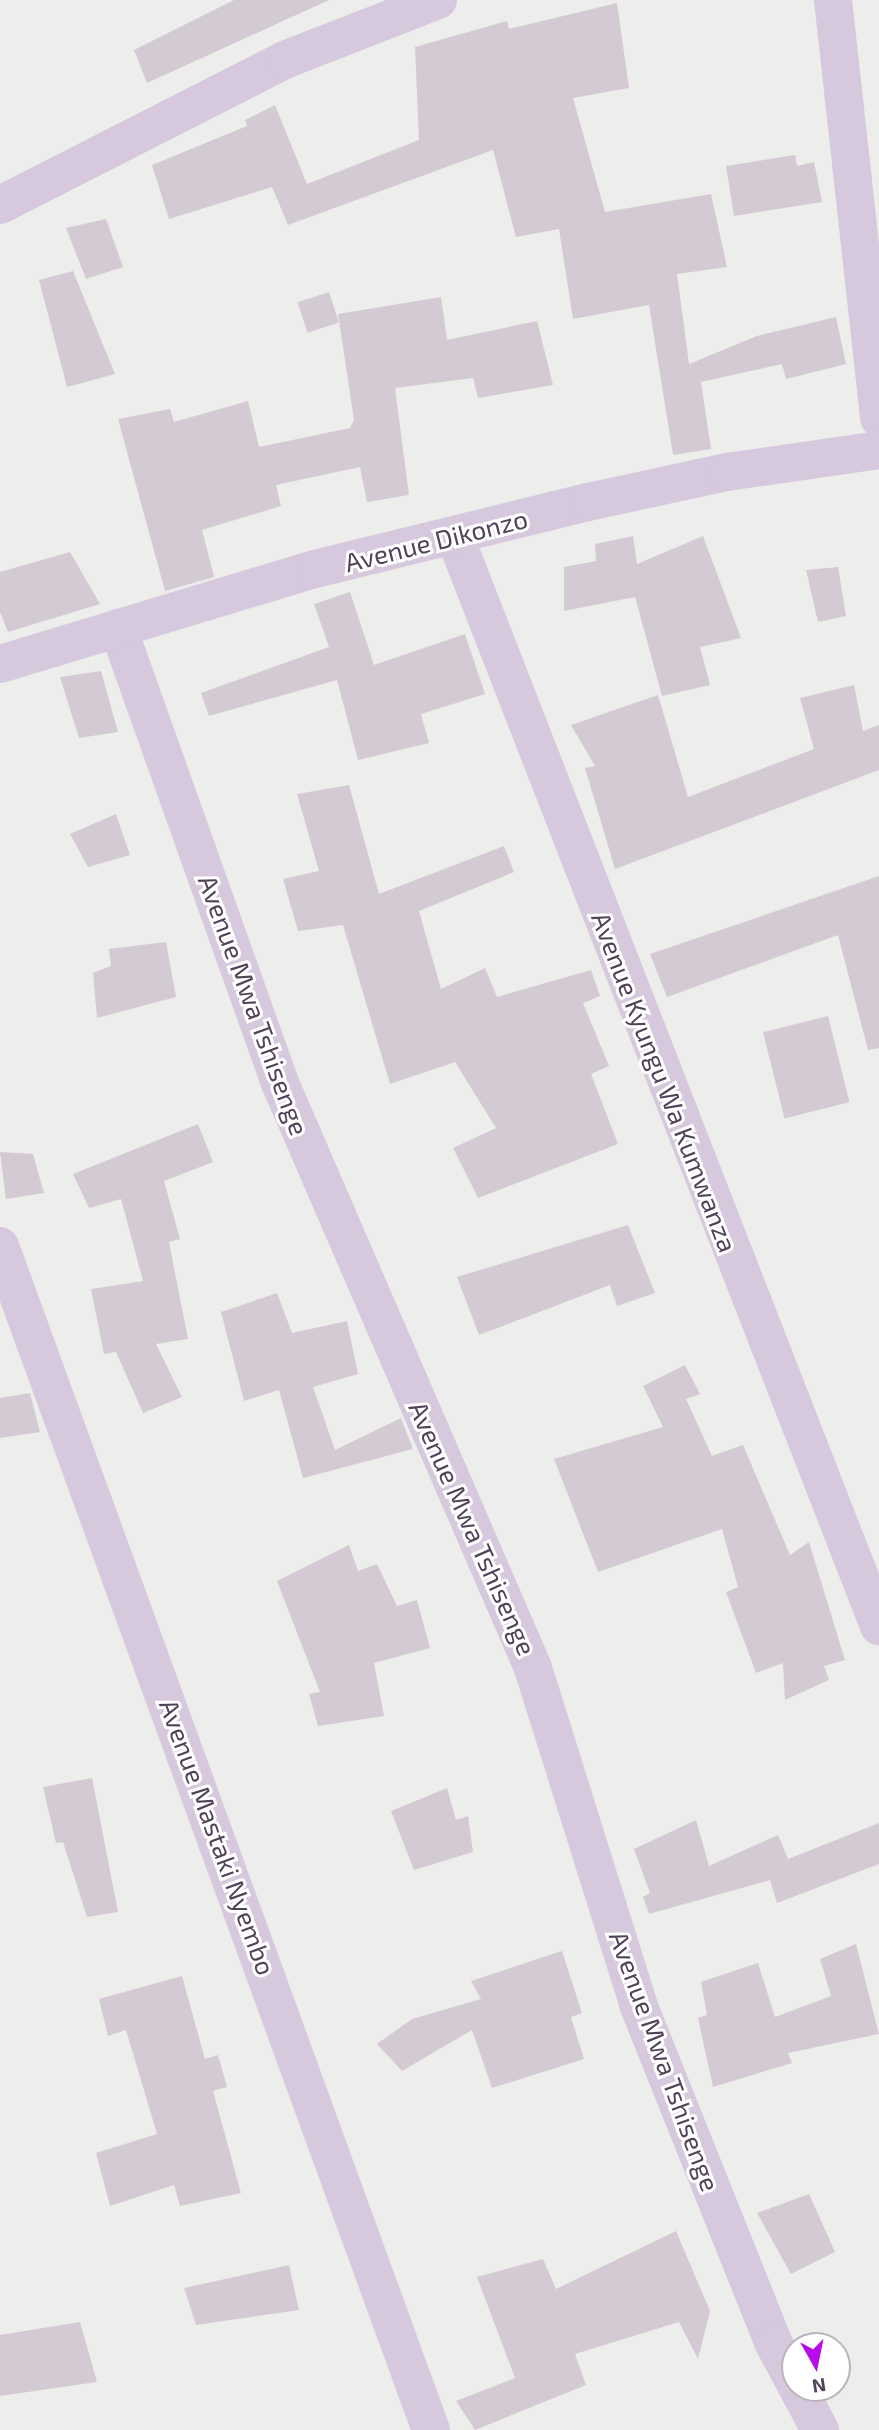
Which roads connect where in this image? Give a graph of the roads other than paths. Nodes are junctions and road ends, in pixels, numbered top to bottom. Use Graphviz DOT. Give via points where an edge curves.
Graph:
graph roads {
  1 [pos="438,0"];
  2 [pos="833,0"];
  3 [pos="0,205"];
  4 [pos="879,418"];
  5 [pos="879,450"];
  6 [pos="455,537"];
  7 [pos="118,628"];
  8 [pos="0,664"];
  9 [pos="0,1246"];
  10 [pos="879,1626"];
  11 [pos="431,2430"];
  12 [pos="820,2430"];
  1 -- 3 [label="street" via="287,59"];
  2 -- 4 [label="street"];
  5 -- 6 [label="street, Avenue Dikonzo" via="662,485"];
  6 -- 7 [label="street, Avenue Dikonzo" via="315,569"];
  6 -- 10 [label="street, Avenue Kyungu Wa Kumwanza"];
  7 -- 8 [label="street, Avenue Dikonzo"];
  7 -- 12 [label="street, Avenue Mwa Tshisenge" via="281,1083 533,1668 638,2004 773,2342"];
  9 -- 11 [label="street, Avenue Mastaki Nyembo"];
}
